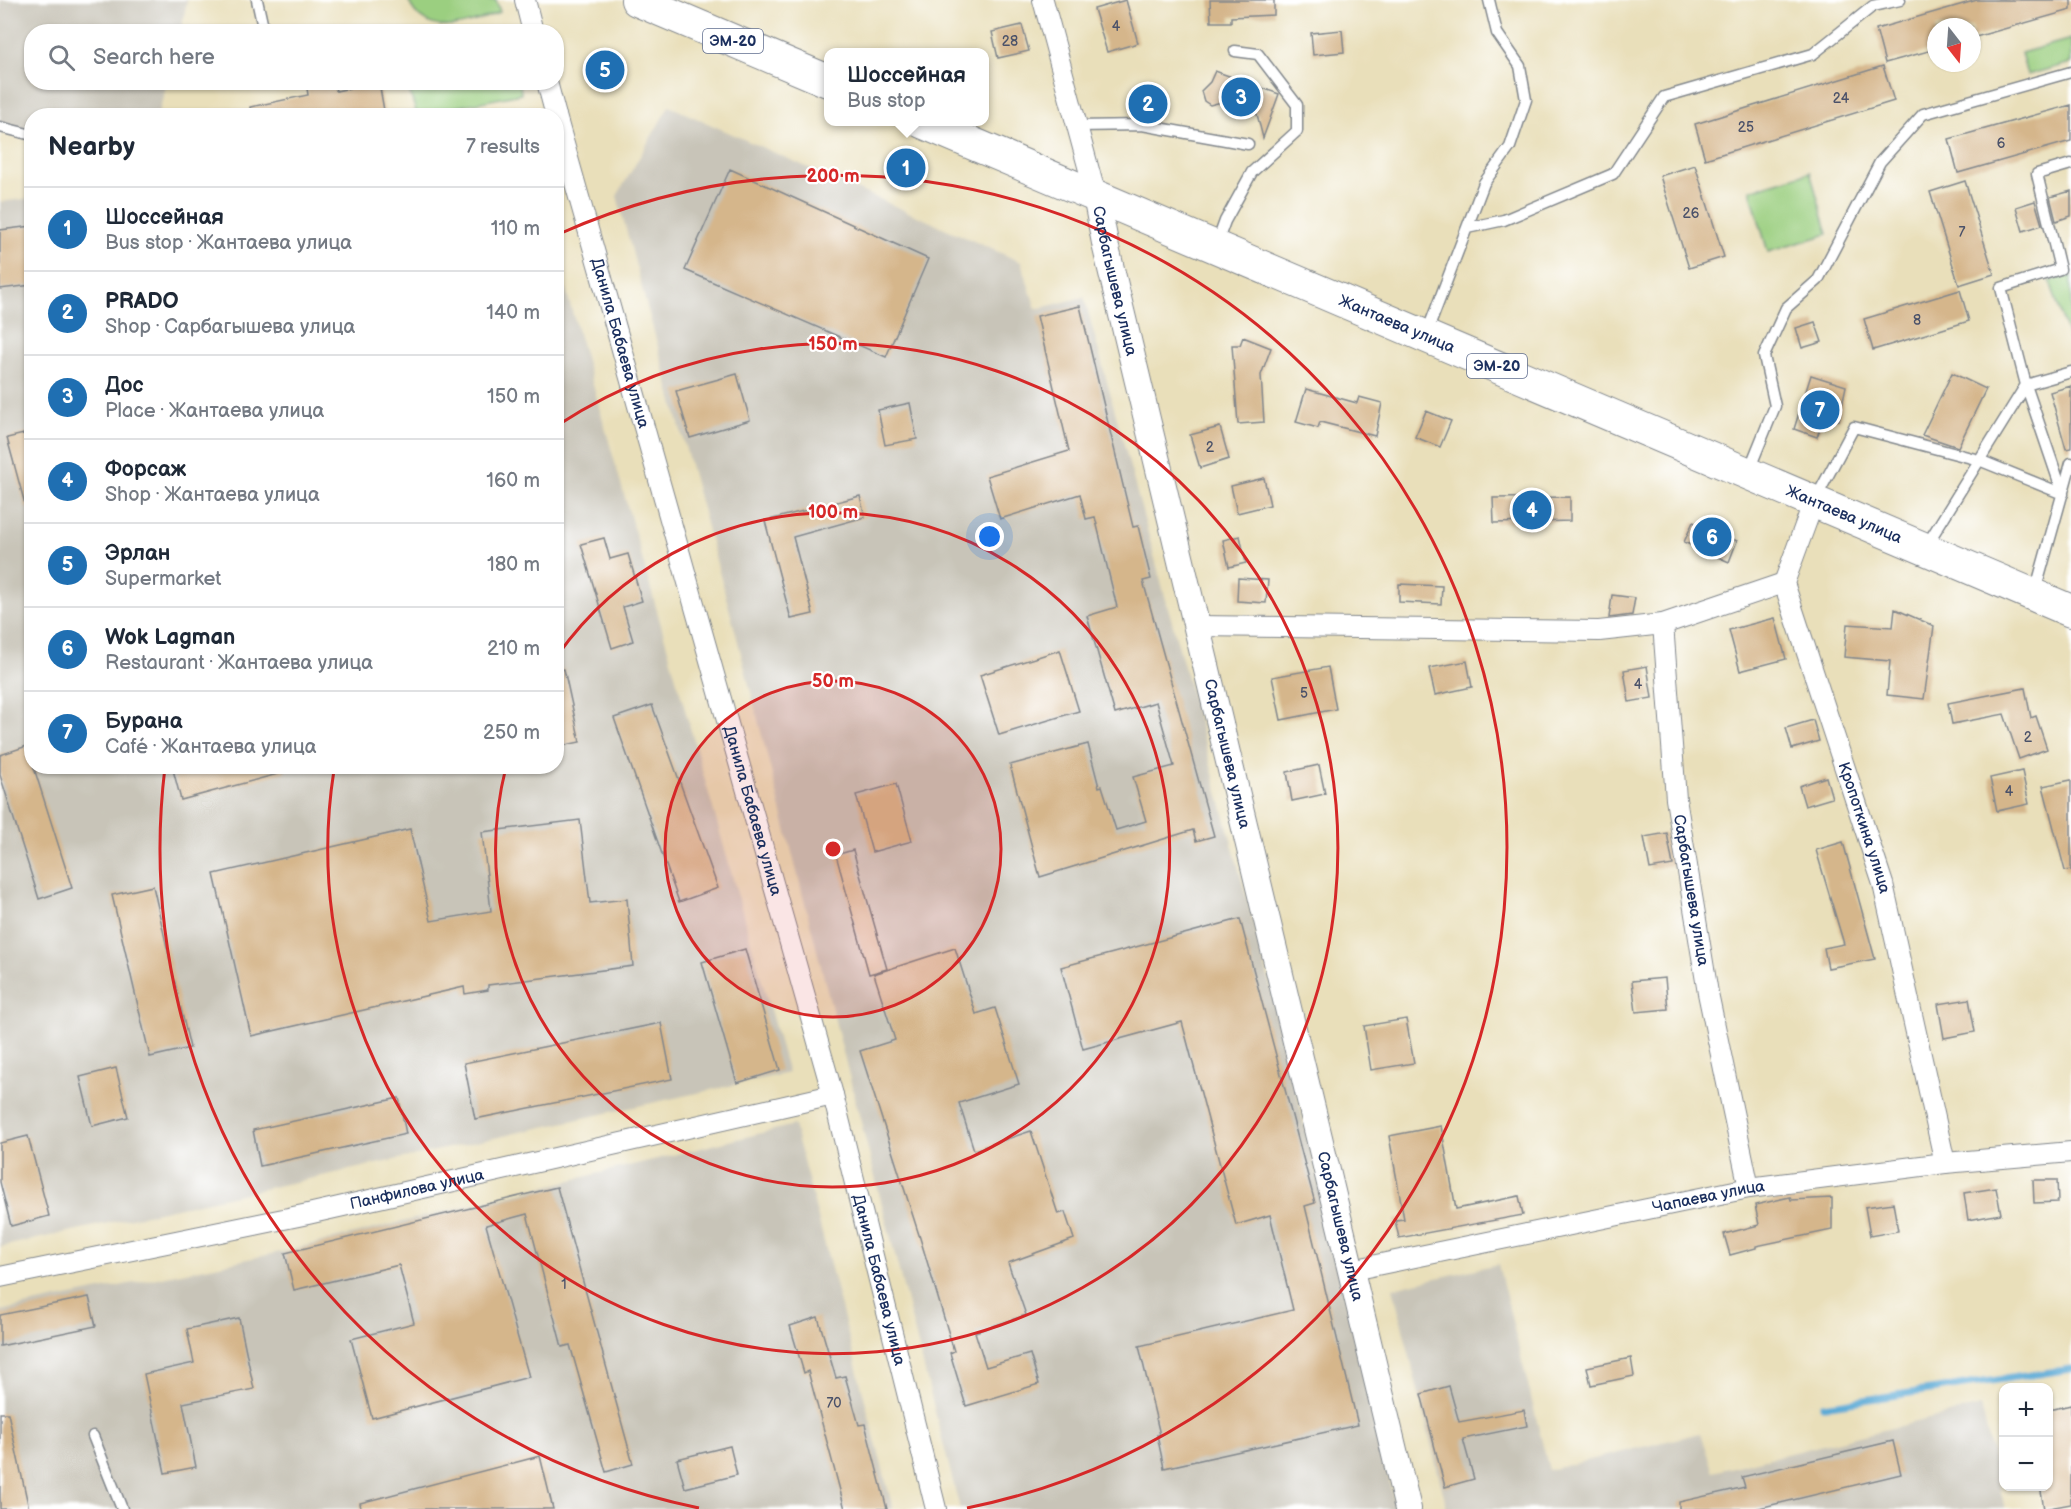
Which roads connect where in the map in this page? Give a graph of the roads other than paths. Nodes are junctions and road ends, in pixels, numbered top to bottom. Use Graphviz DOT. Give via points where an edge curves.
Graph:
graph roads {
  1 [pos="257,0"];
  2 [pos="525,0"];
  3 [pos="637,0"];
  4 [pos="1043,0"];
  5 [pos="1489,0"];
  6 [pos="1900,0"];
  7 [pos="262,24"];
  8 [pos="531,24"];
  9 [pos="1235,51"];
  10 [pos="2071,72"];
  11 [pos="824,79"];
  12 [pos="549,90"];
  13 [pos="554,108"];
  14 [pos="931,126"];
  15 [pos="1078,126"];
  16 [pos="0,127"];
  17 [pos="24,133"];
  18 [pos="564,144"];
  19 [pos="1248,144"];
  20 [pos="2071,164"];
  21 [pos="1096,196"];
  22 [pos="1467,228"];
  23 [pos="1216,246"];
  24 [pos="1426,336"];
  25 [pos="2071,372"];
  26 [pos="2026,385"];
  27 [pos="1979,460"];
  28 [pos="2071,463"];
  29 [pos="1748,473"];
  30 [pos="2063,494"];
  31 [pos="1814,501"];
  32 [pos="1924,548"];
  33 [pos="1784,583"];
  34 [pos="2034,595"];
  35 [pos="2071,611"];
  36 [pos="1663,624"];
  37 [pos="1197,626"];
  38 [pos="833,1095"];
  39 [pos="2071,1152"];
  40 [pos="1945,1163"];
  41 [pos="1749,1188"];
  42 [pos="1352,1270"];
  43 [pos="0,1277"];
  44 [pos="93,1436"];
  45 [pos="122,1509"];
  46 [pos="936,1509"];
  47 [pos="1408,1509"];
  1 -- 7 [label="lane"];
  2 -- 8 [label="street"];
  3 -- 11 [label="main road, ЭМ-20"];
  4 -- 15 [label="street, Сарбагышева улица"];
  5 -- 22 [label="lane" via="1497,33 1520,66 1526,100 1510,147 1484,183"];
  6 -- 22 [label="lane" via="1873,6 1813,54 1664,97 1613,174 1504,220"];
  9 -- 23 [label="lane" via="1258,54 1298,105 1297,130 1252,172"];
  10 -- 29 [label="lane" via="1923,114 1880,162 1818,280 1786,308 1764,356 1775,406"];
  12 -- 13 [label="street, Данила Бабаева улица"];
  14 -- 21 [label="main road, Жантаева улица / ЭМ-20"];
  15 -- 19 [label="lane" via="1142,125"];
  15 -- 21 [label="street, Сарбагышева улица"];
  16 -- 17 [label="lane"];
  18 -- 38 [label="street, Данила Бабаева улица"];
  20 -- 26 [label="lane" via="2037,174 2060,269 2001,288"];
  21 -- 23 [label="main road, Жантаева улица / ЭМ-20"];
  21 -- 37 [label="street, Сарбагышева улица"];
  22 -- 24 [label="lane"];
  23 -- 24 [label="main road, Жантаева улица / ЭМ-20"];
  24 -- 29 [label="main road, Жантаева улица / ЭМ-20"];
  25 -- 26 [label="lane"];
  26 -- 27 [label="lane"];
  26 -- 30 [label="lane"];
  27 -- 30 [label="lane"];
  27 -- 31 [label="lane" via="1854,427"];
  27 -- 32 [label="lane"];
  28 -- 30 [label="lane"];
  29 -- 31 [label="main road, Жантаева улица / ЭМ-20"];
  30 -- 34 [label="lane"];
  31 -- 32 [label="main road, Жантаева улица / ЭМ-20"];
  31 -- 33 [label="street"];
  32 -- 34 [label="main road, Жантаева улица / ЭМ-20"];
  33 -- 36 [label="street"];
  33 -- 40 [label="street, Кропоткина улица" via="1883,884"];
  34 -- 35 [label="main road, Жантаева улица / ЭМ-20"];
  36 -- 37 [label="street" via="1599,631"];
  36 -- 41 [label="street, Сарбагышева улица" via="1676,799 1708,993"];
  37 -- 42 [label="street, Сарбагышева улица"];
  38 -- 43 [label="street, Панфилова улица" via="308,1214"];
  38 -- 46 [label="street, Данила Бабаева улица"];
  39 -- 40 [label="street, Чапаева улица"];
  40 -- 41 [label="street, Чапаева улица"];
  41 -- 42 [label="street, Чапаева улица"];
  42 -- 47 [label="street, Сарбагышева улица"];
  44 -- 45 [label="lane"];
}
